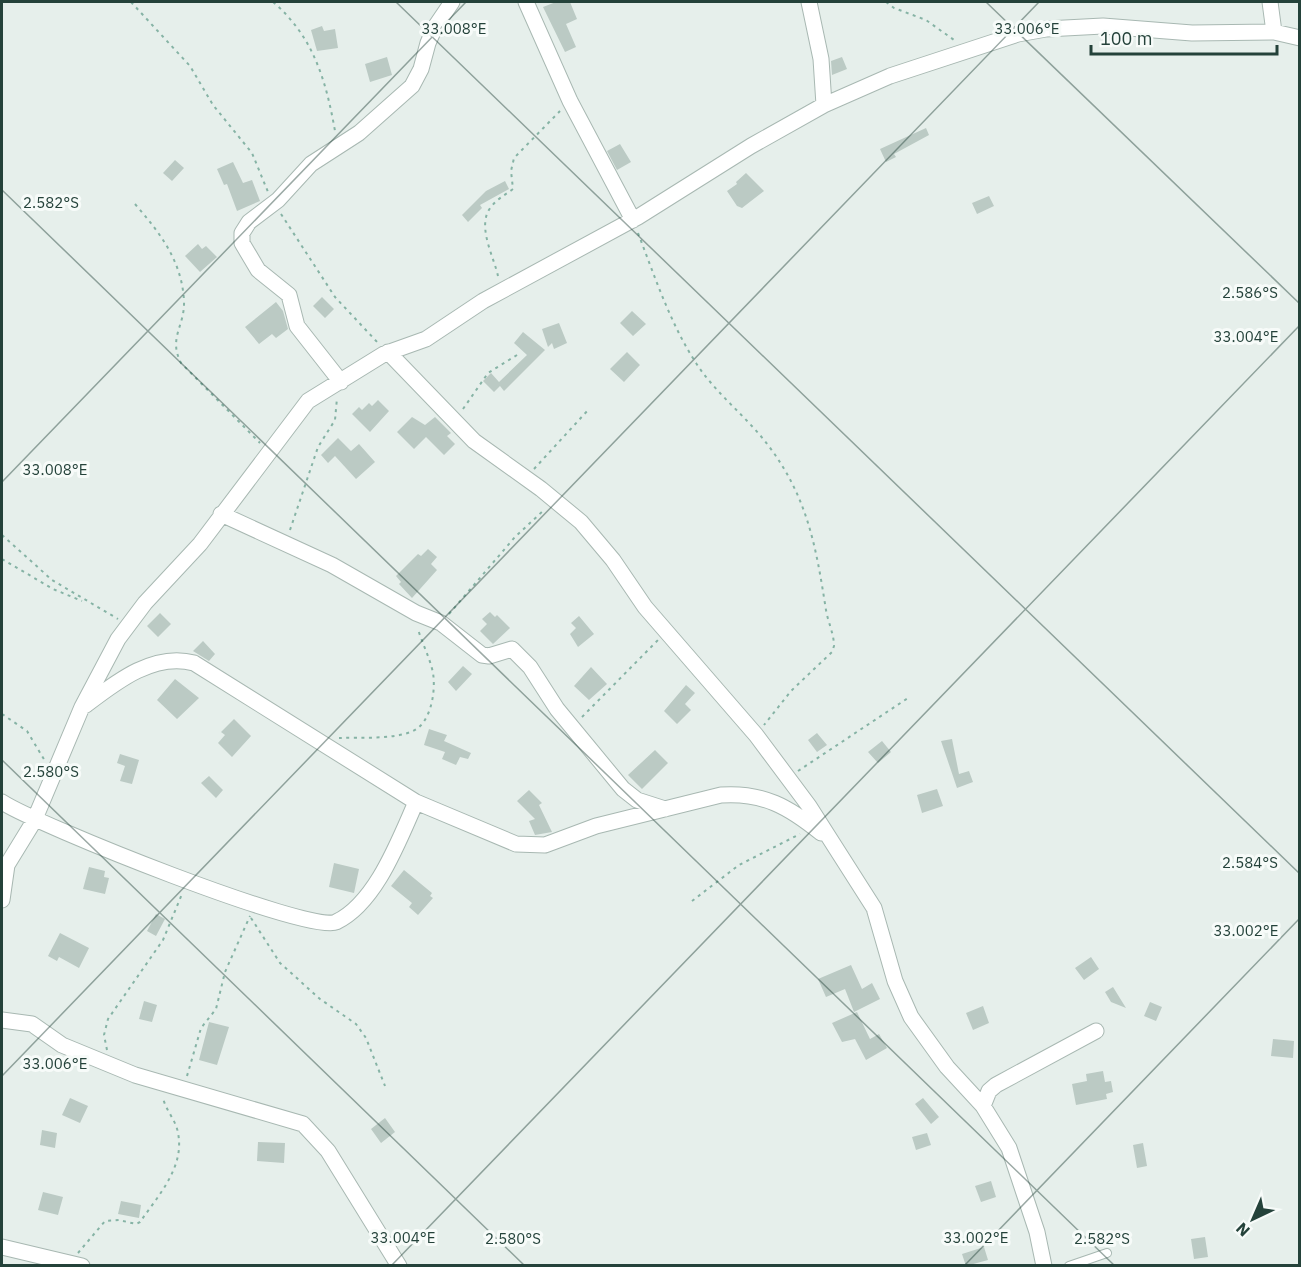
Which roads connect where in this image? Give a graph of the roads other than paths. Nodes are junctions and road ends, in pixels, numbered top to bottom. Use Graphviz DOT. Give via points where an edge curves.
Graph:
graph roads {
  1 [pos="452,2"];
  2 [pos="526,2"];
  3 [pos="809,2"];
  4 [pos="1270,2"];
  5 [pos="1274,32"];
  6 [pos="1299,38"];
  7 [pos="824,105"];
  8 [pos="633,220"];
  9 [pos="386,353"];
  10 [pos="341,382"];
  11 [pos="221,514"];
  12 [pos="82,707"];
  13 [pos="2,802"];
  14 [pos="416,802"];
  15 [pos="668,809"];
  16 [pos="34,821"];
  17 [pos="831,840"];
  18 [pos="2,900"];
  19 [pos="2,1020"];
  20 [pos="1096,1031"];
  21 [pos="983,1106"];
  22 [pos="2,1247"];
  23 [pos="1107,1253"];
  24 [pos="77,1264"];
  25 [pos="399,1266"];
  26 [pos="1044,1266"];
  27 [pos="1069,1266"];
  1 -- 10 [label="street" via="428,43 412,86 359,133 311,164 242,233 242,243 265,278 289,295 297,326"];
  2 -- 8 [label="street" via="570,101"];
  3 -- 7 [label="street" via="821,59"];
  4 -- 5 [label="street"];
  5 -- 6 [label="street"];
  5 -- 7 [label="street" via="1191,33 1073,27 1018,34 882,80"];
  7 -- 8 [label="street"];
  8 -- 9 [label="street" via="504,288 426,339"];
  9 -- 10 [label="street"];
  9 -- 17 [label="street" via="486,451 555,500 599,541 666,632 756,735"];
  10 -- 11 [label="street" via="304,404"];
  11 -- 12 [label="street" via="186,561 128,624"];
  11 -- 15 [label="street" via="441,623 482,655 506,649 518,653 572,728 630,797"];
  12 -- 14 [label="street" via="135,672 180,659 207,668"];
  12 -- 16 [label="street"];
  13 -- 16 [label="street"];
  14 -- 15 [label="street" via="501,840 529,846 545,845 596,826"];
  14 -- 16 [label="street" via="388,866 346,916 333,923 311,921 187,881"];
  15 -- 17 [label="street" via="721,795 760,796"];
  16 -- 18 [label="street" via="7,865"];
  17 -- 21 [label="street" via="874,908 895,981 911,1017 946,1067"];
  19 -- 25 [label="street" via="32,1024 62,1045 113,1067 303,1124 328,1150"];
  20 -- 21 [label="street" via="996,1085"];
  21 -- 26 [label="street" via="1009,1148"];
  22 -- 24 [label="street"];
  23 -- 27 [label="lane"];
}
